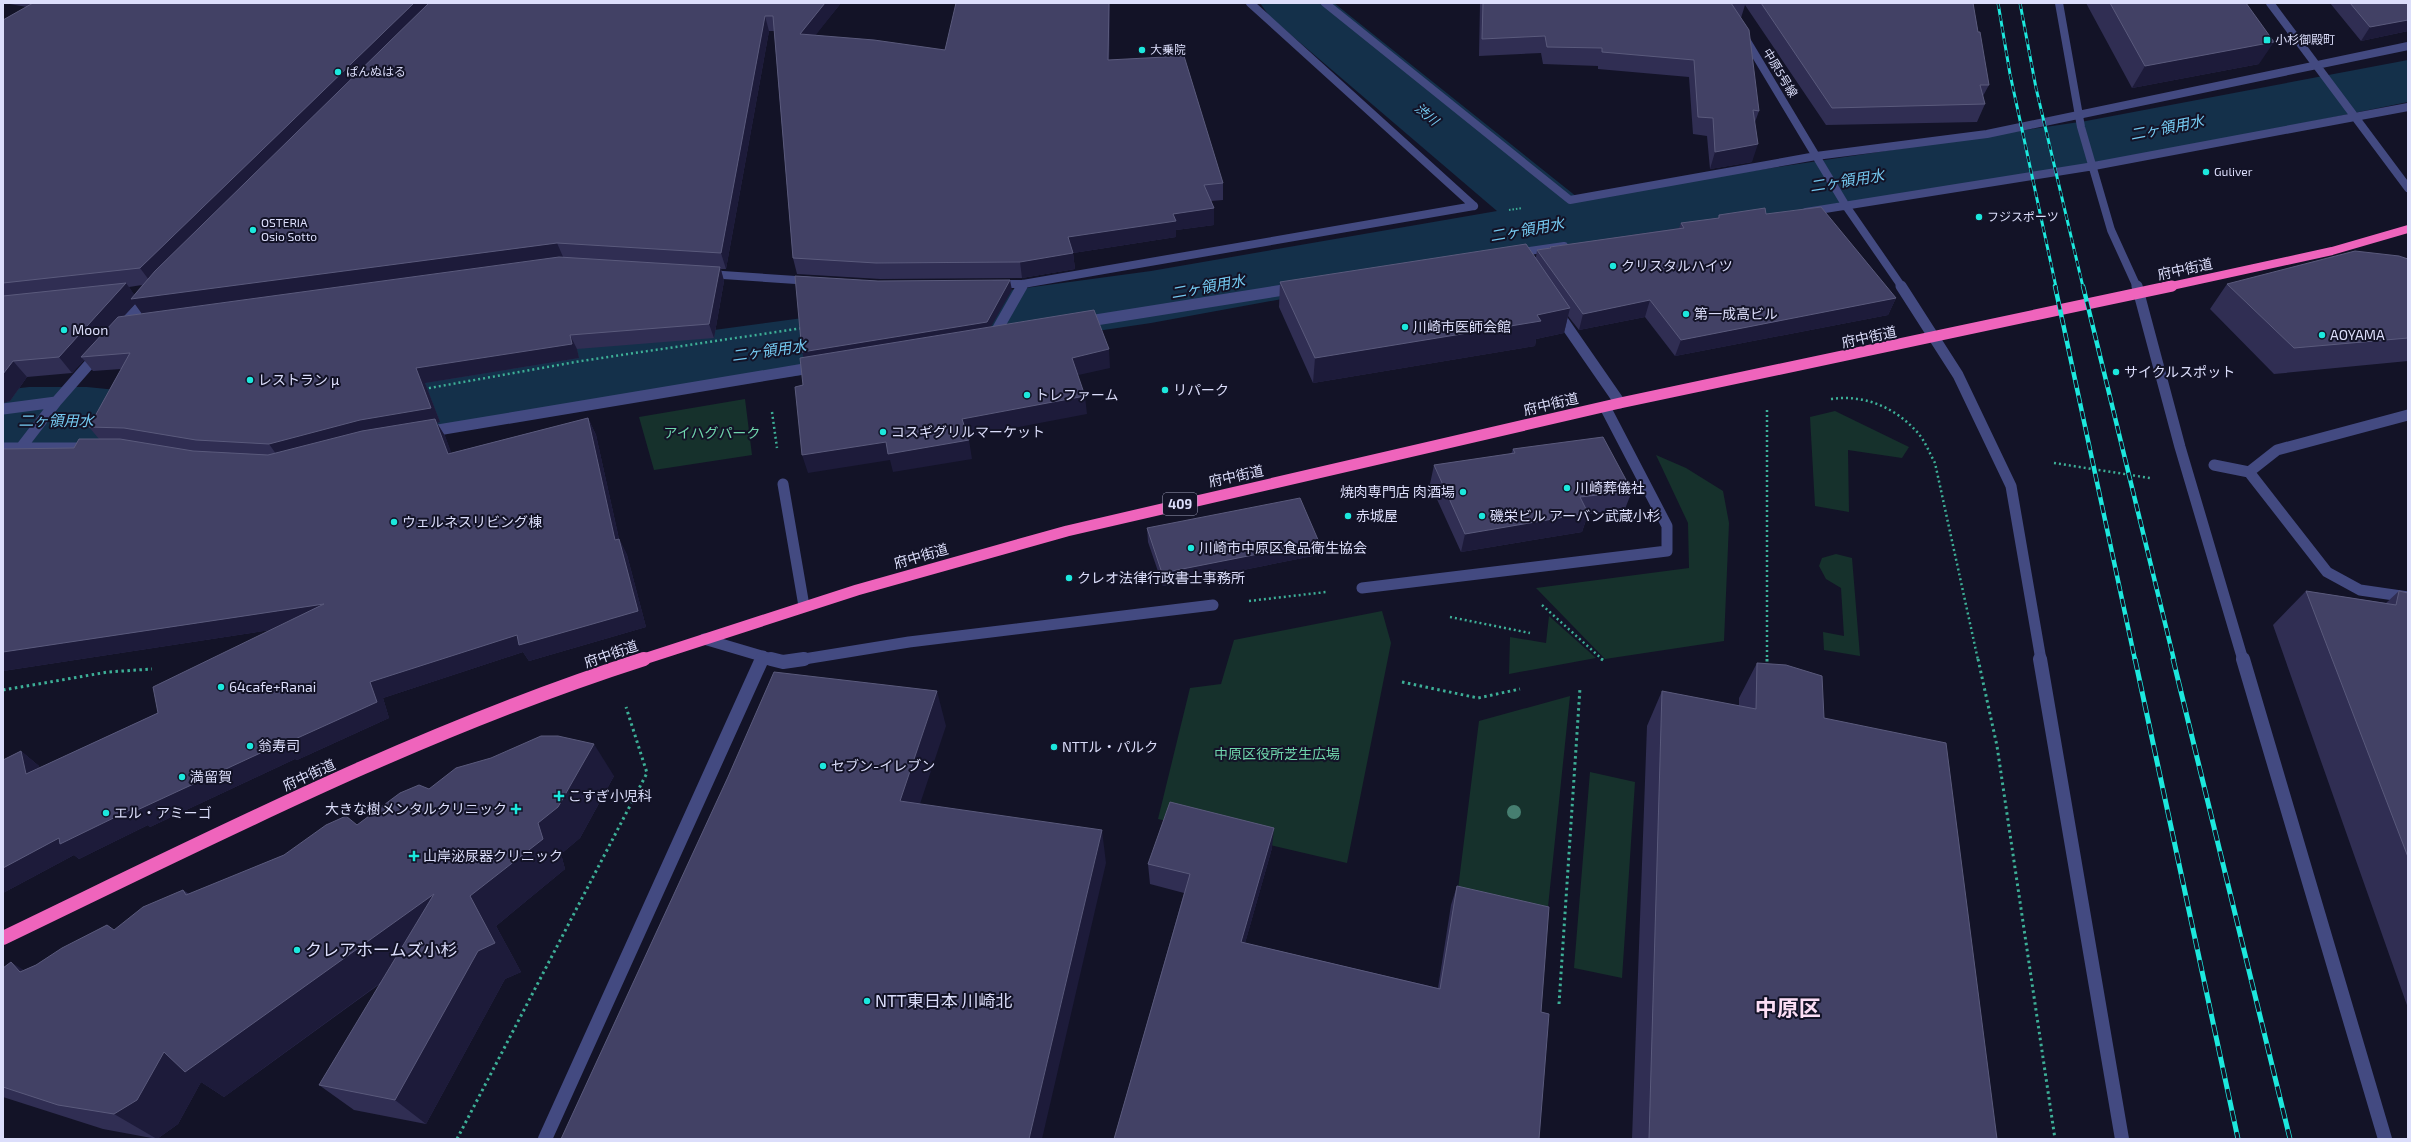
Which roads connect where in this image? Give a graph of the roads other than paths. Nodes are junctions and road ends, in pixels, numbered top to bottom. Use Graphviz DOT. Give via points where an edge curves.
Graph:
graph roads {
  1 [pos="1250,3"];
  2 [pos="1325,3"];
  3 [pos="2059,3"];
  4 [pos="2270,3"];
  5 [pos="1741,31"];
  6 [pos="2408,46"];
  7 [pos="2315,66"];
  8 [pos="2408,107"];
  9 [pos="2079,115"];
  10 [pos="2351,115"];
  11 [pos="1816,156"];
  12 [pos="2094,166"];
  13 [pos="2408,188"];
  14 [pos="1846,206"];
  15 [pos="1799,213"];
  16 [pos="2408,230"];
  17 [pos="1572,245"];
  18 [pos="1501,256"];
  19 [pos="694,274"];
  20 [pos="818,282"];
  21 [pos="985,284"];
  22 [pos="1023,284"];
  23 [pos="1305,287"];
  24 [pos="139,292"];
  25 [pos="2140,294"];
  26 [pos="1553,306"];
  27 [pos="138,323"];
  28 [pos="1071,324"];
  29 [pos="1009,334"];
  30 [pos="1936,338"];
  31 [pos="102,349"];
  32 [pos="828,365"];
  33 [pos="56,402"];
  34 [pos="1620,403"];
  35 [pos="1605,407"];
  36 [pos="3,409"];
  37 [pos="2408,415"];
  38 [pos="417,433"];
  39 [pos="23,447"];
  40 [pos="3,448"];
  41 [pos="105,448"];
  42 [pos="2214,465"];
  43 [pos="3,471"];
  44 [pos="2249,472"];
  45 [pos="783,484"];
  46 [pos="1362,588"];
  47 [pos="2408,597"];
  48 [pos="1213,605"];
  49 [pos="804,606"];
  50 [pos="704,639"];
  51 [pos="762,656"];
  52 [pos="3,938"];
  53 [pos="545,1139"];
  54 [pos="2122,1139"];
  55 [pos="2386,1139"];
  1 -- 22 [label="street" via="1474,206"];
  2 -- 11 [label="street" via="1570,200"];
  3 -- 9 [label="street"];
  4 -- 7 [label="street"];
  5 -- 11 [label="street, 中原5号線"];
  6 -- 7 [label="street"];
  7 -- 9 [label="street"];
  7 -- 10 [label="street"];
  8 -- 10 [label="street"];
  9 -- 11 [label="street" via="1987,134"];
  9 -- 12 [label="street"];
  10 -- 12 [label="street"];
  10 -- 13 [label="street"];
  11 -- 14 [label="street, 中原5号線"];
  12 -- 14 [label="street"];
  12 -- 25 [label="street" via="2111,230"];
  14 -- 15 [label="street"];
  14 -- 30 [label="street, 中原5号線"];
  16 -- 25 [label="highway, 府中街道 / 409" via="2332,251"];
  17 -- 18 [label="street" via="1519,256"];
  19 -- 20 [label="street"];
  21 -- 22 [label="street"];
  22 -- 29 [label="street" via="989,337"];
  23 -- 28 [label="street"];
  24 -- 27 [label="street" via="155,291 120,328"];
  25 -- 30 [label="highway, 府中街道 / 409"];
  25 -- 55 [label="street" via="2182,454"];
  26 -- 34 [label="street"];
  30 -- 34 [label="highway, 府中街道 / 409"];
  30 -- 54 [label="street, 中原5号線" via="1961,381 2011,486"];
  31 -- 33 [label="street"];
  32 -- 38 [label="street"];
  33 -- 36 [label="street"];
  33 -- 39 [label="street"];
  34 -- 35 [label="highway, 府中街道 / 409"];
  35 -- 46 [label="street" via="1667,526 1667,551"];
  35 -- 49 [label="highway, 府中街道 / 409" via="1067,531"];
  37 -- 44 [label="street" via="2277,450"];
  39 -- 40 [label="street"];
  39 -- 41 [label="street"];
  39 -- 43 [label="street"];
  42 -- 44 [label="street"];
  44 -- 47 [label="street" via="2327,572 2360,590"];
  45 -- 49 [label="street"];
  48 -- 51 [label="street" via="909,642 783,662"];
  49 -- 50 [label="highway, 府中街道 / 409"];
  50 -- 51 [label="street"];
  50 -- 52 [label="highway, 府中街道 / 409" via="615,668 444,732 306,792"];
  51 -- 53 [label="street"];
}
